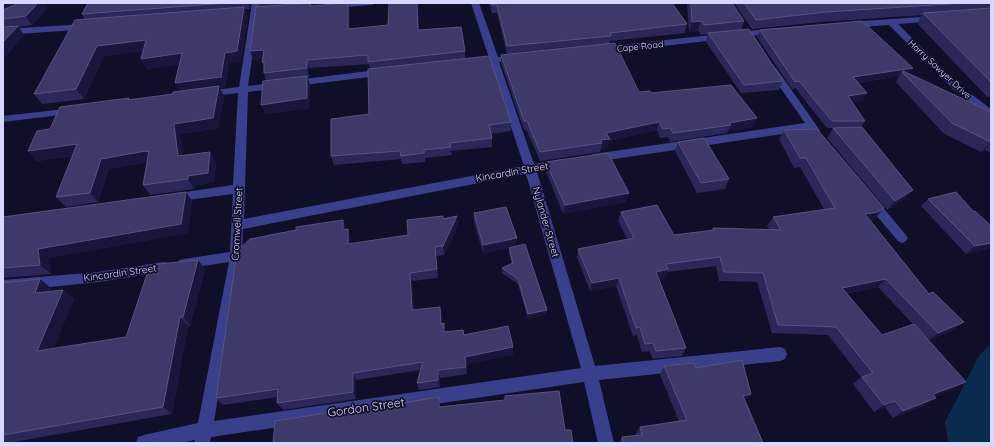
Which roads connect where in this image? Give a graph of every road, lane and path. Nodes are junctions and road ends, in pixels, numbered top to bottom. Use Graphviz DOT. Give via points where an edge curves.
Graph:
graph roads {
  1 [pos="372,3"];
  2 [pos="475,3"];
  3 [pos="325,6"];
  4 [pos="255,9"];
  5 [pos="947,18"];
  6 [pos="740,22"];
  7 [pos="892,22"];
  8 [pos="837,25"];
  9 [pos="99,26"];
  10 [pos="785,30"];
  11 [pos="3,32"];
  12 [pos="751,38"];
  13 [pos="596,50"];
  14 [pos="525,57"];
  15 [pos="493,60"];
  16 [pos="766,60"];
  17 [pos="463,64"];
  18 [pos="395,71"];
  19 [pos="242,89"];
  20 [pos="195,95"];
  21 [pos="85,109"];
  22 [pos="991,114"];
  23 [pos="3,120"];
  24 [pos="810,126"];
  25 [pos="820,138"];
  26 [pos="585,160"];
  27 [pos="570,162"];
  28 [pos="530,168"];
  29 [pos="238,189"];
  30 [pos="863,191"];
  31 [pos="160,200"];
  32 [pos="238,225"];
  33 [pos="902,238"];
  34 [pos="236,256"];
  35 [pos="3,286"];
  36 [pos="780,354"];
  37 [pos="590,374"];
  38 [pos="203,437"];
  39 [pos="144,443"];
  40 [pos="606,443"];
  1 -- 3 [label="street"];
  2 -- 15 [label="street, Nylander Street"];
  4 -- 19 [label="street, Cromwell Street"];
  5 -- 7 [label="street"];
  6 -- 12 [label="street"];
  7 -- 8 [label="street"];
  7 -- 22 [label="street, Harry Sawyer Drive" via="956,87"];
  9 -- 11 [label="street"];
  10 -- 12 [label="street, Cape Road"];
  12 -- 13 [label="street, Cape Road"];
  14 -- 15 [label="street"];
  15 -- 17 [label="street"];
  15 -- 28 [label="street, Nylander Street"];
  16 -- 24 [label="street"];
  18 -- 19 [label="street"];
  19 -- 20 [label="street"];
  19 -- 29 [label="street, Cromwell Street"];
  21 -- 23 [label="street"];
  24 -- 25 [label="street"];
  24 -- 26 [label="street"];
  27 -- 28 [label="street, Kincardin Street"];
  28 -- 32 [label="street, Kincardin Street"];
  28 -- 37 [label="street, Nylander Street"];
  29 -- 31 [label="street"];
  29 -- 32 [label="street, Cromwell Street"];
  30 -- 33 [label="street"];
  32 -- 34 [label="street, Cromwell Street"];
  34 -- 35 [label="street, Kincardin Street" via="98,277"];
  34 -- 38 [label="street, Cromwell Street"];
  36 -- 37 [label="street, Gordon Street"];
  37 -- 38 [label="street, Gordon Street"];
  37 -- 40 [label="street, Nylander Street"];
  38 -- 39 [label="street, Gordon Street"];
}
